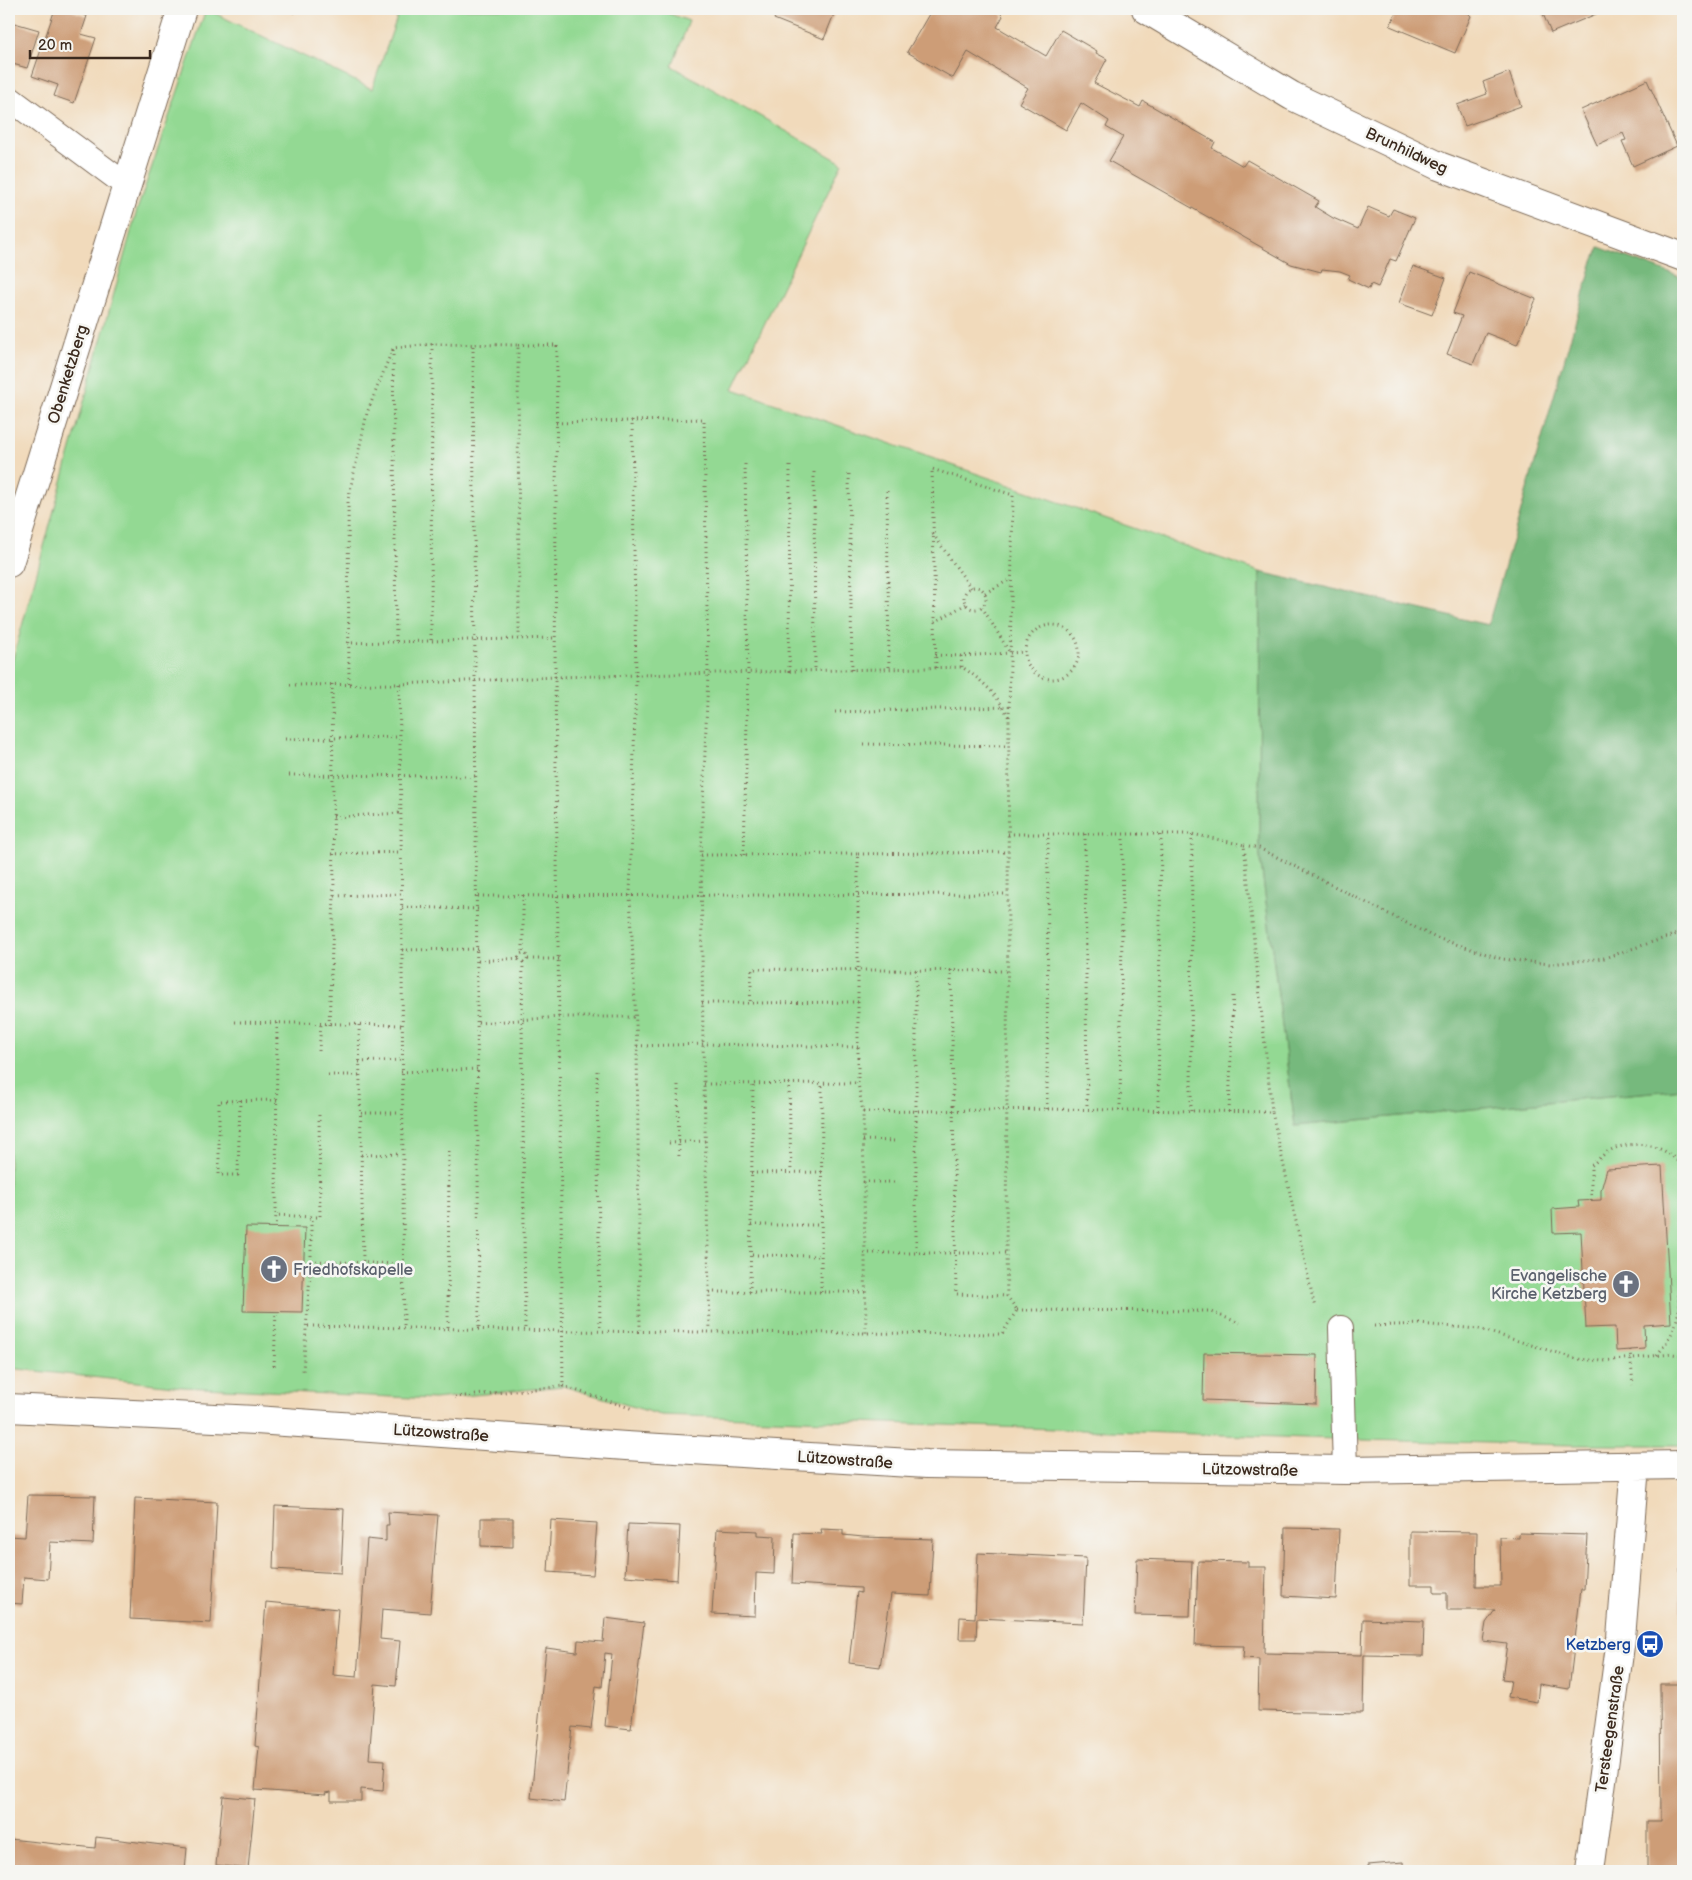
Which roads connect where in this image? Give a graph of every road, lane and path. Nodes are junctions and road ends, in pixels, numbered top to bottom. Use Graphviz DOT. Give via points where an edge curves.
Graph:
graph roads {
  1 [pos="182,9"];
  2 [pos="1146,9"];
  3 [pos="9,98"];
  4 [pos="126,186"];
  5 [pos="1683,257"];
  6 [pos="432,344"];
  7 [pos="518,345"];
  8 [pos="473,346"];
  9 [pos="393,348"];
  10 [pos="632,420"];
  11 [pos="556,423"];
  12 [pos="745,463"];
  13 [pos="790,464"];
  14 [pos="814,472"];
  15 [pos="849,474"];
  16 [pos="887,491"];
  17 [pos="933,533"];
  18 [pos="9,563"];
  19 [pos="1010,579"];
  20 [pos="971,588"];
  21 [pos="985,592"];
  22 [pos="966,604"];
  23 [pos="982,608"];
  24 [pos="935,622"];
  25 [pos="519,638"];
  26 [pos="555,638"];
  27 [pos="475,639"];
  28 [pos="431,640"];
  29 [pos="396,642"];
  30 [pos="347,643"];
  31 [pos="1025,652"];
  32 [pos="1010,653"];
  33 [pos="935,655"];
  34 [pos="961,656"];
  35 [pos="962,667"];
  36 [pos="936,668"];
  37 [pos="889,669"];
  38 [pos="852,670"];
  39 [pos="789,672"];
  40 [pos="815,672"];
  41 [pos="708,674"];
  42 [pos="748,674"];
  43 [pos="555,677"];
  44 [pos="636,677"];
  45 [pos="475,680"];
  46 [pos="349,683"];
  47 [pos="332,684"];
  48 [pos="399,684"];
  49 [pos="290,685"];
  50 [pos="1004,707"];
  51 [pos="835,712"];
  52 [pos="1009,718"];
  53 [pos="400,737"];
  54 [pos="332,738"];
  55 [pos="285,739"];
  56 [pos="864,744"];
  57 [pos="1008,746"];
  58 [pos="289,775"];
  59 [pos="333,776"];
  60 [pos="400,776"];
  61 [pos="476,776"];
  62 [pos="400,814"];
  63 [pos="332,816"];
  64 [pos="1008,834"];
  65 [pos="1048,834"];
  66 [pos="1085,834"];
  67 [pos="1123,834"];
  68 [pos="1161,834"];
  69 [pos="1192,834"];
  70 [pos="1244,845"];
  71 [pos="401,852"];
  72 [pos="1007,852"];
  73 [pos="332,854"];
  74 [pos="858,854"];
  75 [pos="744,855"];
  76 [pos="701,856"];
  77 [pos="402,894"];
  78 [pos="1008,894"];
  79 [pos="523,895"];
  80 [pos="558,895"];
  81 [pos="630,895"];
  82 [pos="334,896"];
  83 [pos="478,896"];
  84 [pos="702,896"];
  85 [pos="858,896"];
  86 [pos="402,907"];
  87 [pos="478,909"];
  88 [pos="1683,932"];
  89 [pos="478,949"];
  90 [pos="402,950"];
  91 [pos="523,954"];
  92 [pos="519,958"];
  93 [pos="528,959"];
  94 [pos="559,959"];
  95 [pos="478,961"];
  96 [pos="523,962"];
  97 [pos="858,970"];
  98 [pos="916,970"];
  99 [pos="951,970"];
  100 [pos="1007,971"];
  101 [pos="1233,996"];
  102 [pos="858,1002"];
  103 [pos="702,1003"];
  104 [pos="750,1003"];
  105 [pos="560,1017"];
  106 [pos="636,1017"];
  107 [pos="522,1020"];
  108 [pos="235,1022"];
  109 [pos="478,1022"];
  110 [pos="277,1023"];
  111 [pos="321,1024"];
  112 [pos="329,1025"];
  113 [pos="359,1025"];
  114 [pos="402,1025"];
  115 [pos="703,1044"];
  116 [pos="637,1046"];
  117 [pos="858,1047"];
  118 [pos="319,1051"];
  119 [pos="402,1060"];
  120 [pos="359,1062"];
  121 [pos="478,1069"];
  122 [pos="597,1071"];
  123 [pos="401,1072"];
  124 [pos="328,1075"];
  125 [pos="359,1075"];
  126 [pos="789,1083"];
  127 [pos="858,1083"];
  128 [pos="704,1084"];
  129 [pos="753,1084"];
  130 [pos="822,1084"];
  131 [pos="678,1085"];
  132 [pos="240,1100"];
  133 [pos="277,1100"];
  134 [pos="1047,1109"];
  135 [pos="1087,1109"];
  136 [pos="953,1110"];
  137 [pos="1007,1110"];
  138 [pos="1120,1110"];
  139 [pos="1158,1111"];
  140 [pos="1191,1111"];
  141 [pos="863,1112"];
  142 [pos="914,1112"];
  143 [pos="1229,1112"];
  144 [pos="1272,1112"];
  145 [pos="360,1113"];
  146 [pos="401,1113"];
  147 [pos="319,1114"];
  148 [pos="863,1140"];
  149 [pos="705,1141"];
  150 [pos="896,1141"];
  151 [pos="678,1142"];
  152 [pos="669,1143"];
  153 [pos="449,1151"];
  154 [pos="361,1154"];
  155 [pos="402,1154"];
  156 [pos="679,1160"];
  157 [pos="1683,1169"];
  158 [pos="791,1172"];
  159 [pos="822,1172"];
  160 [pos="752,1173"];
  161 [pos="863,1182"];
  162 [pos="894,1182"];
  163 [pos="1591,1200"];
  164 [pos="276,1215"];
  165 [pos="311,1217"];
  166 [pos="751,1224"];
  167 [pos="821,1225"];
  168 [pos="275,1228"];
  169 [pos="956,1252"];
  170 [pos="864,1253"];
  171 [pos="916,1253"];
  172 [pos="1006,1253"];
  173 [pos="752,1256"];
  174 [pos="821,1256"];
  175 [pos="1683,1258"];
  176 [pos="311,1261"];
  177 [pos="362,1262"];
  178 [pos="403,1264"];
  179 [pos="710,1292"];
  180 [pos="750,1292"];
  181 [pos="821,1292"];
  182 [pos="866,1292"];
  183 [pos="1007,1296"];
  184 [pos="1018,1310"];
  185 [pos="276,1311"];
  186 [pos="1315,1312"];
  187 [pos="1240,1324"];
  188 [pos="308,1326"];
  189 [pos="404,1326"];
  190 [pos="448,1327"];
  191 [pos="479,1328"];
  192 [pos="1341,1328"];
  193 [pos="525,1329"];
  194 [pos="600,1330"];
  195 [pos="640,1330"];
  196 [pos="710,1330"];
  197 [pos="564,1331"];
  198 [pos="866,1334"];
  199 [pos="1630,1350"];
  200 [pos="1657,1355"];
  201 [pos="1683,1355"];
  202 [pos="1630,1360"];
  203 [pos="274,1366"];
  204 [pos="303,1371"];
  205 [pos="1633,1385"];
  206 [pos="563,1386"];
  207 [pos="454,1397"];
  208 [pos="9,1408"];
  209 [pos="634,1410"];
  210 [pos="1683,1465"];
  211 [pos="1635,1466"];
  212 [pos="1345,1470"];
  213 [pos="1590,1871"];
  1 -- 4 [label="street, Obenketzberg"];
  2 -- 5 [label="street, Brunhildweg" via="1292,96 1439,166"];
  3 -- 4 [label="lane"];
  4 -- 18 [label="street, Obenketzberg"];
  6 -- 8 [label="path"];
  6 -- 9 [label="path"];
  6 -- 28 [label="path"];
  7 -- 8 [label="path"];
  7 -- 11 [label="path" via="557,345"];
  7 -- 25 [label="path"];
  8 -- 27 [label="path"];
  9 -- 29 [label="path"];
  9 -- 30 [label="path" via="367,412 348,500"];
  10 -- 11 [label="path"];
  10 -- 41 [label="path" via="704,418"];
  10 -- 44 [label="path"];
  11 -- 26 [label="path"];
  12 -- 42 [label="path"];
  13 -- 39 [label="path"];
  14 -- 40 [label="path"];
  15 -- 38 [label="path"];
  16 -- 37 [label="path"];
  17 -- 19 [label="path" via="932,469 1013,496"];
  17 -- 20 [label="path"];
  17 -- 24 [label="path"];
  19 -- 21 [label="path"];
  19 -- 32 [label="path"];
  20 -- 21 [label="path" via="977,587"];
  20 -- 22 [label="path" via="964,597"];
  21 -- 23 [label="path" via="986,602"];
  22 -- 23 [label="path" via="971,609"];
  22 -- 24 [label="path"];
  23 -- 32 [label="path"];
  24 -- 33 [label="path"];
  25 -- 26 [label="path"];
  25 -- 27 [label="path"];
  26 -- 43 [label="path"];
  27 -- 28 [label="path"];
  27 -- 45 [label="path"];
  28 -- 29 [label="path"];
  29 -- 30 [label="path"];
  30 -- 46 [label="path"];
  31 -- 31 [label="path" via="1027,642 1039,628 1056,625 1073,634 1079,651 1078,660 1068,674 1052,679 1044,678 1030,668"];
  31 -- 32 [label="path"];
  32 -- 34 [label="path"];
  32 -- 52 [label="path"];
  33 -- 34 [label="path"];
  33 -- 36 [label="path"];
  34 -- 35 [label="path"];
  35 -- 36 [label="path"];
  35 -- 50 [label="path" via="988,686"];
  36 -- 37 [label="path"];
  37 -- 38 [label="path"];
  38 -- 40 [label="path"];
  39 -- 40 [label="path"];
  39 -- 42 [label="path"];
  41 -- 42 [label="path"];
  41 -- 44 [label="path"];
  41 -- 76 [label="path"];
  42 -- 75 [label="path"];
  43 -- 44 [label="path"];
  43 -- 45 [label="path"];
  43 -- 80 [label="path"];
  44 -- 81 [label="path"];
  45 -- 48 [label="path"];
  45 -- 61 [label="path"];
  46 -- 47 [label="path"];
  46 -- 48 [label="path"];
  47 -- 49 [label="path"];
  47 -- 54 [label="path"];
  48 -- 53 [label="path"];
  50 -- 51 [label="path"];
  50 -- 52 [label="path"];
  52 -- 57 [label="path"];
  53 -- 54 [label="path"];
  53 -- 60 [label="path"];
  54 -- 55 [label="path"];
  54 -- 59 [label="path"];
  56 -- 57 [label="path"];
  57 -- 64 [label="path"];
  58 -- 59 [label="path"];
  59 -- 60 [label="path"];
  59 -- 63 [label="path"];
  60 -- 61 [label="path"];
  60 -- 62 [label="path"];
  61 -- 83 [label="path"];
  62 -- 63 [label="path"];
  62 -- 71 [label="path"];
  63 -- 73 [label="path"];
  64 -- 65 [label="path"];
  64 -- 72 [label="path"];
  65 -- 66 [label="path"];
  65 -- 134 [label="path"];
  66 -- 67 [label="path"];
  66 -- 135 [label="path"];
  67 -- 68 [label="path"];
  67 -- 138 [label="path"];
  68 -- 69 [label="path"];
  68 -- 139 [label="path"];
  69 -- 70 [label="path"];
  69 -- 140 [label="path"];
  70 -- 88 [label="path" via="1259,848 1434,937 1502,959 1550,964 1604,958"];
  70 -- 144 [label="path"];
  71 -- 73 [label="path"];
  71 -- 77 [label="path"];
  72 -- 74 [label="path"];
  72 -- 78 [label="path"];
  73 -- 82 [label="path"];
  74 -- 75 [label="path"];
  74 -- 85 [label="path"];
  75 -- 76 [label="path"];
  76 -- 84 [label="path"];
  77 -- 82 [label="path"];
  77 -- 86 [label="path"];
  78 -- 85 [label="path"];
  78 -- 100 [label="path"];
  79 -- 80 [label="path"];
  79 -- 83 [label="path"];
  79 -- 91 [label="path"];
  80 -- 81 [label="path"];
  80 -- 94 [label="path"];
  81 -- 84 [label="path"];
  81 -- 106 [label="path"];
  82 -- 112 [label="path"];
  83 -- 87 [label="path"];
  84 -- 85 [label="path"];
  84 -- 103 [label="path"];
  85 -- 97 [label="path"];
  86 -- 87 [label="path"];
  86 -- 90 [label="path"];
  87 -- 89 [label="path"];
  89 -- 90 [label="path"];
  89 -- 95 [label="path"];
  90 -- 114 [label="path"];
  91 -- 92 [label="path"];
  91 -- 93 [label="path"];
  92 -- 95 [label="path"];
  92 -- 96 [label="path"];
  93 -- 94 [label="path"];
  93 -- 96 [label="path"];
  94 -- 105 [label="path"];
  95 -- 109 [label="path"];
  96 -- 107 [label="path"];
  97 -- 98 [label="path"];
  97 -- 102 [label="path"];
  97 -- 104 [label="path" via="752,969"];
  98 -- 99 [label="path"];
  98 -- 142 [label="path"];
  99 -- 100 [label="path"];
  99 -- 136 [label="path"];
  100 -- 137 [label="path"];
  101 -- 143 [label="path"];
  102 -- 104 [label="path"];
  102 -- 117 [label="path"];
  103 -- 104 [label="path"];
  103 -- 115 [label="path"];
  105 -- 106 [label="path"];
  105 -- 107 [label="path"];
  105 -- 197 [label="path"];
  106 -- 116 [label="path"];
  107 -- 109 [label="path"];
  107 -- 193 [label="path"];
  108 -- 110 [label="path"];
  109 -- 121 [label="path"];
  110 -- 111 [label="path"];
  110 -- 133 [label="path"];
  111 -- 112 [label="path"];
  111 -- 118 [label="path"];
  112 -- 113 [label="path"];
  113 -- 114 [label="path"];
  113 -- 120 [label="path"];
  114 -- 119 [label="path"];
  115 -- 116 [label="path"];
  115 -- 117 [label="path"];
  115 -- 128 [label="path"];
  116 -- 195 [label="path"];
  117 -- 127 [label="path"];
  119 -- 120 [label="path"];
  119 -- 123 [label="path"];
  120 -- 125 [label="path"];
  121 -- 123 [label="path"];
  121 -- 191 [label="path"];
  122 -- 194 [label="path"];
  123 -- 146 [label="path"];
  124 -- 125 [label="path"];
  125 -- 145 [label="path"];
  126 -- 129 [label="path"];
  126 -- 130 [label="path"];
  126 -- 158 [label="path"];
  127 -- 130 [label="path"];
  127 -- 141 [label="path"];
  128 -- 129 [label="path"];
  128 -- 149 [label="path"];
  129 -- 160 [label="path"];
  130 -- 159 [label="path"];
  131 -- 151 [label="path"];
  132 -- 132 [label="path" via="219,1101 219,1175 238,1174"];
  132 -- 133 [label="path"];
  133 -- 164 [label="path"];
  134 -- 135 [label="path"];
  134 -- 137 [label="path"];
  135 -- 138 [label="path"];
  136 -- 137 [label="path"];
  136 -- 142 [label="path"];
  136 -- 169 [label="path"];
  137 -- 172 [label="path"];
  138 -- 139 [label="path"];
  139 -- 140 [label="path"];
  140 -- 143 [label="path"];
  141 -- 142 [label="path"];
  141 -- 148 [label="path"];
  142 -- 171 [label="path"];
  143 -- 144 [label="path"];
  144 -- 186 [label="path"];
  145 -- 146 [label="path"];
  145 -- 154 [label="path"];
  146 -- 155 [label="path"];
  147 -- 165 [label="path" via="320,1217"];
  148 -- 150 [label="path"];
  148 -- 161 [label="path"];
  149 -- 151 [label="path"];
  149 -- 179 [label="path"];
  151 -- 152 [label="path"];
  151 -- 156 [label="path"];
  153 -- 190 [label="path"];
  154 -- 155 [label="path"];
  154 -- 177 [label="path"];
  155 -- 178 [label="path"];
  157 -- 163 [label="path" via="1667,1151 1635,1143 1612,1150 1591,1166"];
  158 -- 159 [label="path"];
  158 -- 160 [label="path"];
  159 -- 167 [label="path"];
  160 -- 166 [label="path"];
  161 -- 162 [label="path"];
  161 -- 170 [label="path"];
  164 -- 165 [label="path"];
  164 -- 168 [label="path"];
  165 -- 176 [label="path"];
  166 -- 167 [label="path"];
  166 -- 173 [label="path"];
  167 -- 174 [label="path"];
  169 -- 171 [label="path"];
  169 -- 172 [label="path"];
  169 -- 183 [label="path" via="956,1294"];
  170 -- 171 [label="path"];
  170 -- 182 [label="path"];
  172 -- 183 [label="path"];
  173 -- 174 [label="path"];
  173 -- 180 [label="path"];
  174 -- 181 [label="path"];
  175 -- 200 [label="path" via="1678,1263 1678,1322 1671,1338"];
  176 -- 177 [label="path"];
  176 -- 188 [label="path"];
  177 -- 178 [label="path"];
  178 -- 189 [label="path"];
  179 -- 180 [label="path"];
  179 -- 196 [label="path"];
  180 -- 181 [label="path"];
  181 -- 182 [label="path"];
  182 -- 198 [label="path"];
  183 -- 184 [label="path"];
  184 -- 187 [label="path" via="1208,1311"];
  184 -- 198 [label="path" via="1002,1334"];
  185 -- 203 [label="path"];
  188 -- 189 [label="path"];
  188 -- 204 [label="path"];
  189 -- 190 [label="path"];
  190 -- 191 [label="path"];
  191 -- 193 [label="path"];
  192 -- 202 [label="path" via="1419,1324 1479,1328 1577,1359"];
  192 -- 212 [label="lane"];
  193 -- 197 [label="path"];
  194 -- 195 [label="path"];
  194 -- 197 [label="path"];
  195 -- 196 [label="path"];
  196 -- 198 [label="path"];
  197 -- 206 [label="path"];
  199 -- 202 [label="path"];
  200 -- 201 [label="path"];
  200 -- 202 [label="path"];
  202 -- 205 [label="path"];
  206 -- 207 [label="path"];
  206 -- 209 [label="path"];
  208 -- 212 [label="street, Lützowstraße" via="256,1420 927,1464"];
  210 -- 211 [label="street, Lützowstraße"];
  211 -- 212 [label="street, Lützowstraße"];
  211 -- 213 [label="street, Tersteegenstraße" via="1621,1638"];
}
